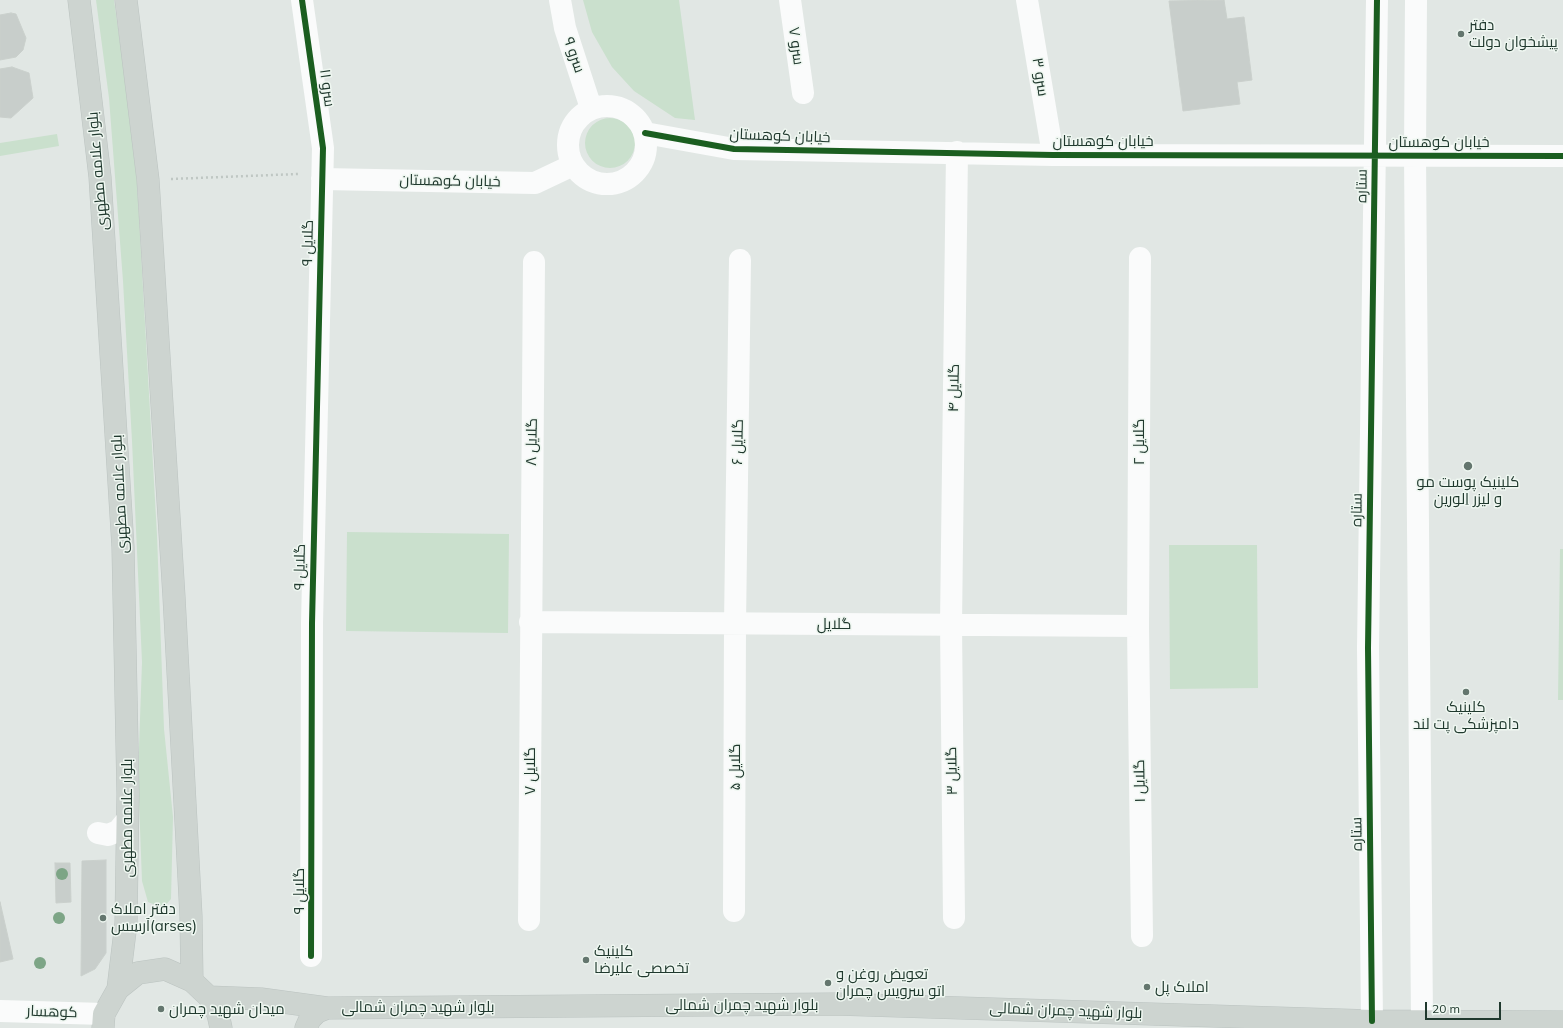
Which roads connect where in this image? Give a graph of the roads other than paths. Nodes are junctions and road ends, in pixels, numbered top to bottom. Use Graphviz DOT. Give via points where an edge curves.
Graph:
graph roads {
  1 [pos="79,0"];
  2 [pos="126,0"];
  3 [pos="302,0"];
  4 [pos="560,0"];
  5 [pos="790,0"];
  6 [pos="1027,0"];
  7 [pos="1377,0"];
  8 [pos="1416,0"];
  9 [pos="803,93"];
  10 [pos="592,108"];
  11 [pos="645,133"];
  12 [pos="957,152"];
  13 [pos="1053,154"];
  14 [pos="1376,155"];
  15 [pos="1415,155"];
  16 [pos="1563,156"];
  17 [pos="573,165"];
  18 [pos="322,176"];
  19 [pos="1140,258"];
  20 [pos="740,260"];
  21 [pos="534,262"];
  22 [pos="530,622"];
  23 [pos="735,624"];
  24 [pos="951,624"];
  25 [pos="1138,626"];
  26 [pos="127,820"];
  27 [pos="98,833"];
  28 [pos="734,911"];
  29 [pos="954,918"];
  30 [pos="529,920"];
  31 [pos="1142,936"];
  32 [pos="312,956"];
  33 [pos="192,980"];
  34 [pos="118,989"];
  35 [pos="209,997"];
  36 [pos="327,1008"];
  37 [pos="0,1011"];
  38 [pos="103,1021"];
  39 [pos="1372,1021"];
  40 [pos="1422,1021"];
  41 [pos="1563,1022"];
  42 [pos="221,1028"];
  43 [pos="306,1028"];
  1 -- 26 [label="main road, بلوار علامه مطهری" via="100,178 123,547"];
  2 -- 33 [label="main road" via="148,180 174,598 191,916"];
  3 -- 18 [label="street, سرو ۱۱" via="323,148"];
  4 -- 10 [label="street, سرو ۹" via="565,28"];
  5 -- 9 [label="street, سرو ۷"];
  6 -- 13 [label="street, سرو ۳"];
  7 -- 14 [label="street, ستاره"];
  8 -- 15 [label="street"];
  10 -- 11 [label="street" via="604,105 617,106 639,121"];
  10 -- 17 [label="street" via="580,115 572,126 568,139 568,153"];
  11 -- 12 [label="street, خیابان کوهستان" via="734,149"];
  11 -- 17 [label="street" via="647,146 644,158 629,178 618,183 605,184 593,181 581,175"];
  12 -- 13 [label="street, خیابان کوهستان"];
  12 -- 24 [label="street, گلایل ۴"];
  13 -- 14 [label="street, خیابان کوهستان"];
  14 -- 15 [label="street, خیابان کوهستان"];
  14 -- 39 [label="street, ستاره" via="1368,648"];
  15 -- 16 [label="street, خیابان کوهستان"];
  15 -- 40 [label="street"];
  17 -- 18 [label="street, خیابان کوهستان" via="535,183"];
  18 -- 32 [label="street, گلایل ۹" via="312,623"];
  19 -- 25 [label="street, گلایل ۲"];
  20 -- 23 [label="street, گلایل ۶"];
  21 -- 22 [label="street, گلایل ۸"];
  22 -- 23 [label="street, گلایل"];
  22 -- 30 [label="street, گلایل ۷"];
  23 -- 24 [label="street, گلایل"];
  23 -- 28 [label="street, گلایل ۵"];
  24 -- 25 [label="street, گلایل"];
  24 -- 29 [label="street, گلایل ۳"];
  25 -- 31 [label="street, گلایل ۱"];
  26 -- 27 [label="street" via="118,831 108,835"];
  26 -- 34 [label="main road, بلوار علامه مطهری" via="126,923"];
  33 -- 34 [label="main road" via="165,970 138,973"];
  33 -- 35 [label="main road"];
  34 -- 38 [label="main road"];
  35 -- 36 [label="main road, بلوار شهید چمران شمالی" via="261,999"];
  35 -- 42 [label="main road" via="218,1014"];
  36 -- 39 [label="main road, بلوار شهید چمران شمالی" via="835,1004"];
  36 -- 43 [label="main road" via="317,1012"];
  37 -- 38 [label="street, کوهسار"];
  39 -- 40 [label="main road, بلوار شهید چمران شمالی"];
  40 -- 41 [label="main road"];
}
